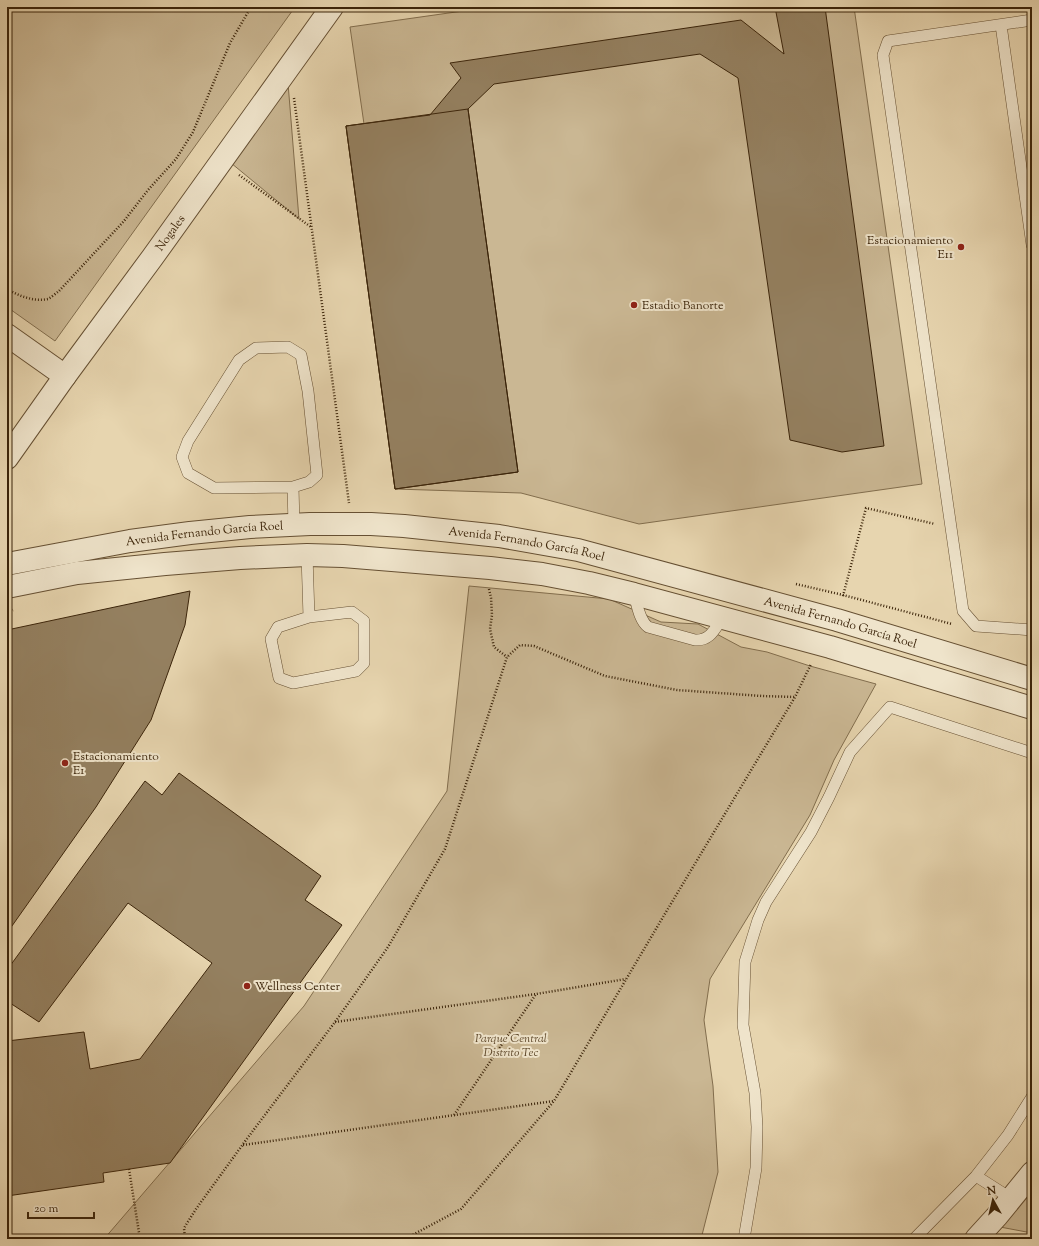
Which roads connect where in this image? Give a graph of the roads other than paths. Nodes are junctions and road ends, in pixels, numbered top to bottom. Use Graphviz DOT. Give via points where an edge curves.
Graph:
graph roads {
  1 [pos="332,7"];
  2 [pos="1032,20"];
  3 [pos="1001,25"];
  4 [pos="1032,244"];
  5 [pos="7,335"];
  6 [pos="65,376"];
  7 [pos="7,458"];
  8 [pos="294,487"];
  9 [pos="294,525"];
  10 [pos="307,554"];
  11 [pos="7,564"];
  12 [pos="7,587"];
  13 [pos="634,594"];
  14 [pos="309,618"];
  15 [pos="723,618"];
  16 [pos="1032,630"];
  17 [pos="1032,679"];
  18 [pos="1032,708"];
  19 [pos="1032,754"];
  20 [pos="1032,1097"];
  21 [pos="1032,1173"];
  22 [pos="976,1176"];
  23 [pos="1012,1199"];
  24 [pos="744,1239"];
  25 [pos="914,1239"];
  26 [pos="976,1239"];
  1 -- 6 [label="street, Nogales"];
  2 -- 3 [label="lane"];
  3 -- 4 [label="lane"];
  3 -- 16 [label="lane" via="888,41 883,55 963,611 976,626"];
  5 -- 6 [label="street"];
  6 -- 7 [label="street, Nogales"];
  8 -- 8 [label="lane" via="214,488 188,473 182,457 188,441 239,360 256,348 288,347 301,355 308,391 317,475 309,482"];
  8 -- 9 [label="lane"];
  9 -- 11 [label="street, Avenida Fernando García Roel" via="250,527 138,540"];
  9 -- 17 [label="street, Avenida Fernando García Roel" via="404,526 499,536 578,550 837,620"];
  10 -- 12 [label="street" via="77,573"];
  10 -- 13 [label="street" via="404,560 542,574"];
  10 -- 14 [label="lane"];
  13 -- 15 [label="street"];
  13 -- 15 [label="lane" via="640,615 648,627 695,640 708,638"];
  14 -- 14 [label="lane" via="352,612 364,621 364,663 356,671 293,683 279,678 272,639 278,627"];
  15 -- 18 [label="street" via="830,647"];
  19 -- 24 [label="lane" via="890,707 850,752 811,832 766,902 745,962 743,1026 755,1093 757,1134 756,1168"];
  20 -- 22 [label="lane" via="1008,1135"];
  21 -- 23 [label="street"];
  22 -- 23 [label="lane"];
  22 -- 25 [label="lane"];
  23 -- 26 [label="street"];
}
